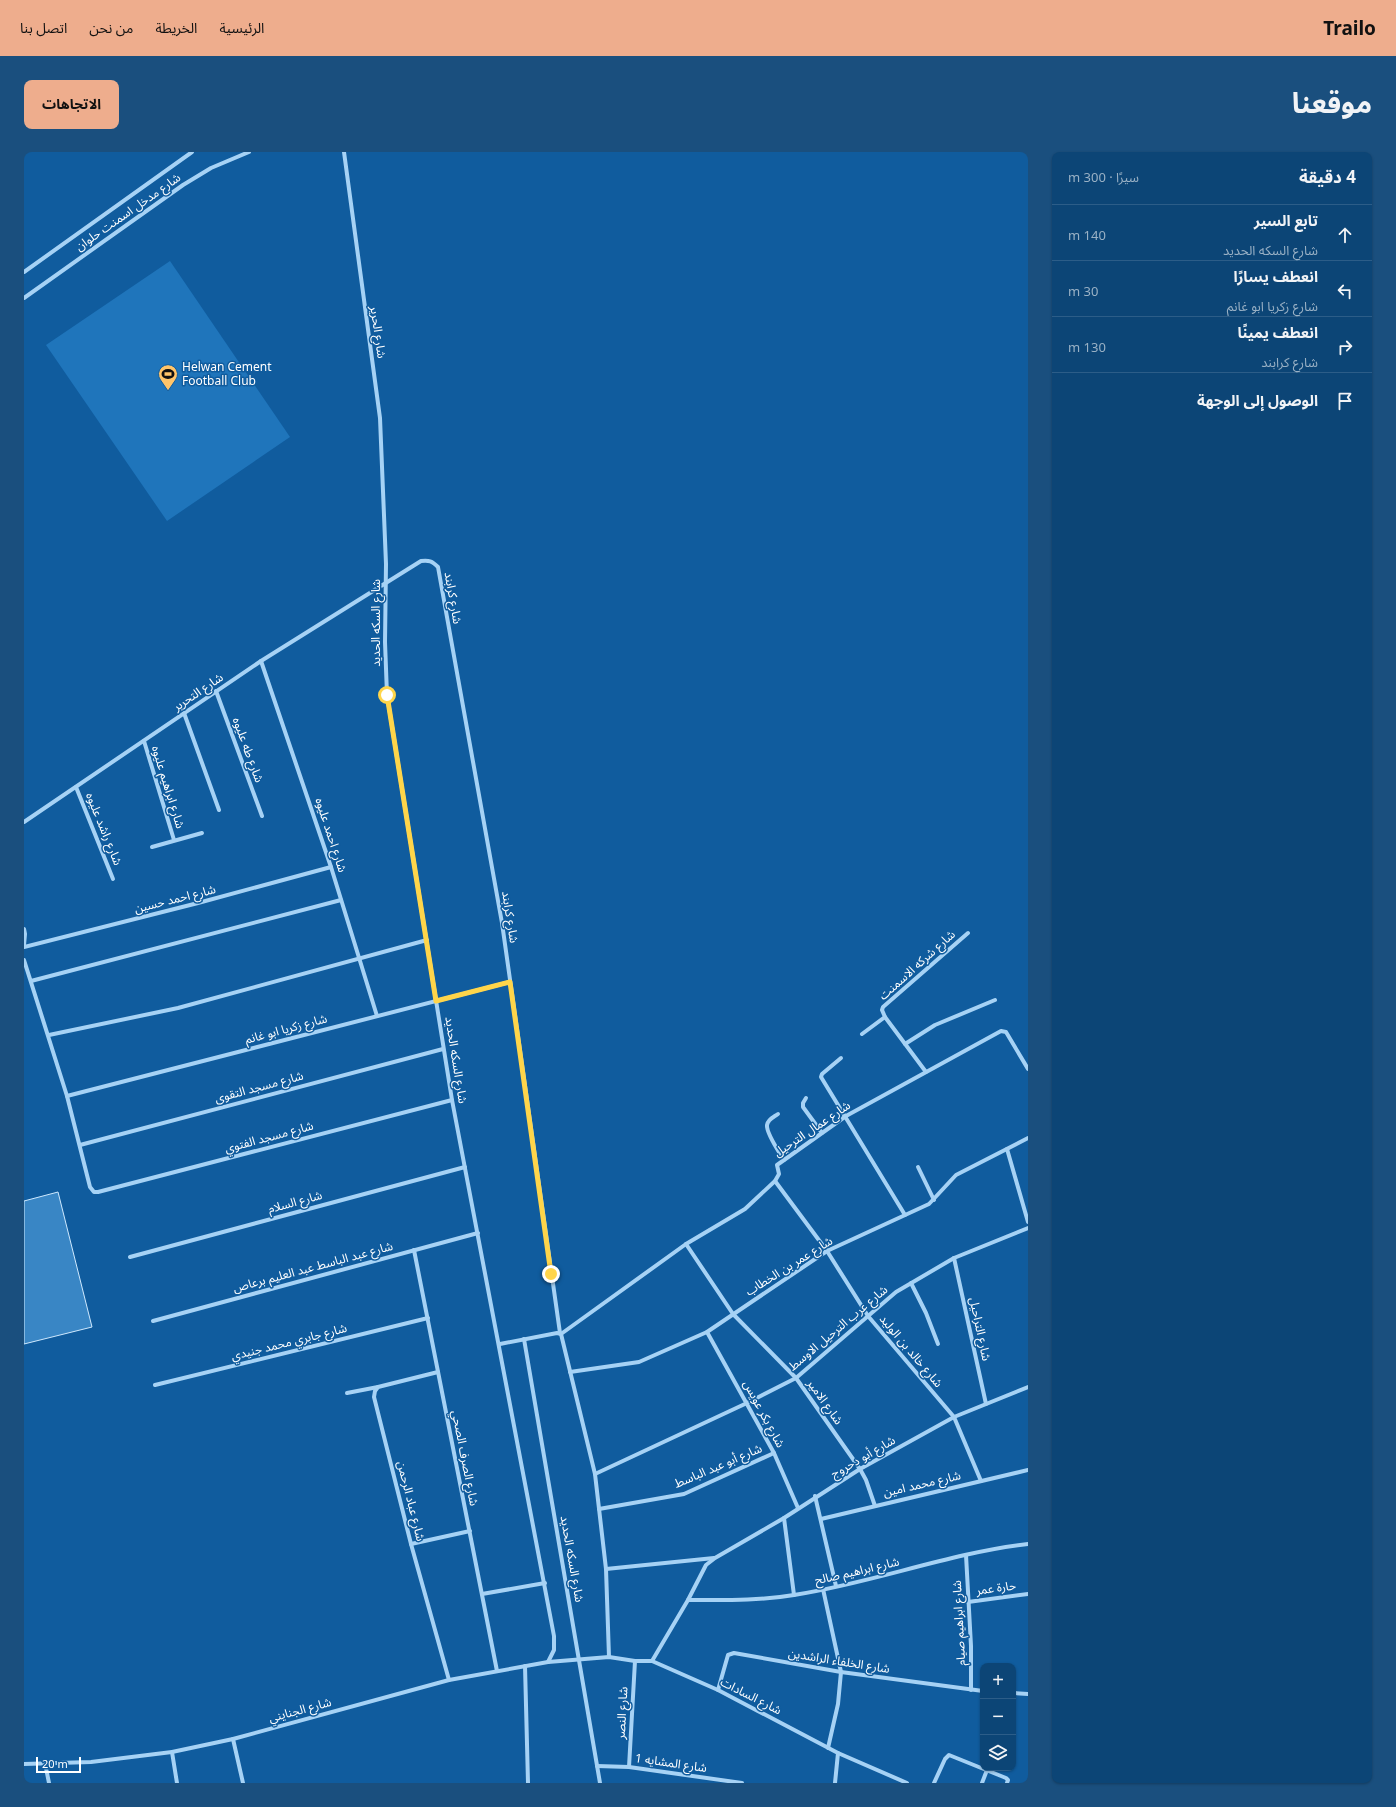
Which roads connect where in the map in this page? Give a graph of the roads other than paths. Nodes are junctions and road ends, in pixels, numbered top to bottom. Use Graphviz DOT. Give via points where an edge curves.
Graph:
graph roads {
  1 [pos="192,152"];
  2 [pos="249,152"];
  3 [pos="344,152"];
  4 [pos="24,272"];
  5 [pos="24,298"];
  6 [pos="386,564"];
  7 [pos="386,582"];
  8 [pos="261,661"];
  9 [pos="216,691"];
  10 [pos="184,713"];
  11 [pos="144,741"];
  12 [pos="76,787"];
  13 [pos="218,810"];
  14 [pos="262,816"];
  15 [pos="24,822"];
  16 [pos="202,833"];
  17 [pos="174,840"];
  18 [pos="152,846"];
  19 [pos="331,867"];
  20 [pos="113,879"];
  21 [pos="341,900"];
  22 [pos="24,930"];
  23 [pos="968,933"];
  24 [pos="427,940"];
  25 [pos="24,946"];
  26 [pos="359,959"];
  27 [pos="24,960"];
  28 [pos="31,981"];
  29 [pos="510,982"];
  30 [pos="995,1000"];
  31 [pos="436,1001"];
  32 [pos="377,1016"];
  33 [pos="885,1016"];
  34 [pos="862,1034"];
  35 [pos="49,1035"];
  36 [pos="905,1044"];
  37 [pos="443,1049"];
  38 [pos="841,1058"];
  39 [pos="1028,1069"];
  40 [pos="926,1072"];
  41 [pos="67,1096"];
  42 [pos="806,1098"];
  43 [pos="452,1100"];
  44 [pos="778,1114"];
  45 [pos="846,1116"];
  46 [pos="822,1133"];
  47 [pos="1028,1138"];
  48 [pos="80,1145"];
  49 [pos="1007,1149"];
  50 [pos="784,1160"];
  51 [pos="465,1167"];
  52 [pos="918,1168"];
  53 [pos="775,1181"];
  54 [pos="934,1200"];
  55 [pos="906,1215"];
  56 [pos="1028,1222"];
  57 [pos="1028,1228"];
  58 [pos="478,1232"];
  59 [pos="686,1244"];
  60 [pos="414,1250"];
  61 [pos="827,1251"];
  62 [pos="130,1257"];
  63 [pos="954,1258"];
  64 [pos="911,1283"];
  65 [pos="733,1314"];
  66 [pos="868,1316"];
  67 [pos="428,1318"];
  68 [pos="153,1321"];
  69 [pos="707,1332"];
  70 [pos="560,1334"];
  71 [pos="524,1339"];
  72 [pos="500,1344"];
  73 [pos="938,1344"];
  74 [pos="438,1372"];
  75 [pos="570,1372"];
  76 [pos="796,1378"];
  77 [pos="155,1385"];
  78 [pos="378,1387"];
  79 [pos="1028,1387"];
  80 [pos="347,1393"];
  81 [pos="747,1403"];
  82 [pos="986,1404"];
  83 [pos="954,1417"];
  84 [pos="774,1453"];
  85 [pos="860,1469"];
  86 [pos="1028,1470"];
  87 [pos="595,1474"];
  88 [pos="981,1481"];
  89 [pos="815,1496"];
  90 [pos="875,1506"];
  91 [pos="798,1508"];
  92 [pos="599,1509"];
  93 [pos="784,1518"];
  94 [pos="821,1519"];
  95 [pos="470,1531"];
  96 [pos="411,1544"];
  97 [pos="1028,1544"];
  98 [pos="966,1555"];
  99 [pos="715,1558"];
  100 [pos="606,1569"];
  101 [pos="545,1583"];
  102 [pos="836,1586"];
  103 [pos="823,1589"];
  104 [pos="482,1594"];
  105 [pos="1028,1594"];
  106 [pos="794,1595"];
  107 [pos="688,1600"];
  108 [pos="968,1602"];
  109 [pos="609,1657"];
  110 [pos="579,1660"];
  111 [pos="635,1661"];
  112 [pos="652,1661"];
  113 [pos="548,1662"];
  114 [pos="525,1666"];
  115 [pos="498,1671"];
  116 [pos="841,1672"];
  117 [pos="448,1680"];
  118 [pos="718,1690"];
  119 [pos="971,1690"];
  120 [pos="980,1691"];
  121 [pos="1016,1693"];
  122 [pos="1028,1694"];
  123 [pos="232,1739"];
  124 [pos="828,1748"];
  125 [pos="172,1752"];
  126 [pos="838,1753"];
  127 [pos="45,1763"];
  128 [pos="24,1764"];
  129 [pos="597,1766"];
  130 [pos="629,1767"];
  131 [pos="980,1767"];
  132 [pos="987,1771"];
  133 [pos="989,1771"];
  134 [pos="49,1783"];
  135 [pos="177,1783"];
  136 [pos="243,1783"];
  137 [pos="528,1783"];
  138 [pos="600,1783"];
  139 [pos="742,1783"];
  140 [pos="835,1783"];
  141 [pos="907,1783"];
  142 [pos="934,1783"];
  143 [pos="982,1783"];
  144 [pos="1007,1783"];
  1 -- 4 [label="street, شارع مدخل اسمنت حلوان"];
  2 -- 5 [label="street, شارع مدخل اسمنت حلوان" via="211,168 188,182"];
  3 -- 6 [label="street, شارع الحرير" via="380,418"];
  6 -- 7 [label="street, شارع السكه الحديد"];
  7 -- 8 [label="street, شارع التحرير"];
  7 -- 24 [label="street, شارع السكه الحديد" via="387,695"];
  7 -- 29 [label="street, شارع كرابند" via="421,561 433,562 438,567 502,923"];
  8 -- 9 [label="street, شارع التحرير"];
  8 -- 19 [label="street, شارع احمد عليوه"];
  9 -- 10 [label="street, شارع التحرير"];
  9 -- 14 [label="street, شارع طه عليوه"];
  10 -- 11 [label="street, شارع التحرير"];
  10 -- 13 [label="street"];
  11 -- 12 [label="street, شارع التحرير"];
  11 -- 17 [label="street, شارع ابراهيم عليوه"];
  12 -- 15 [label="street, شارع التحرير"];
  12 -- 20 [label="street, شارع راشد عليوه"];
  16 -- 17 [label="street"];
  17 -- 18 [label="street"];
  19 -- 21 [label="street, شارع احمد عليوه"];
  19 -- 25 [label="street, شارع احمد حسين"];
  21 -- 26 [label="street, شارع احمد عليوه"];
  21 -- 28 [label="street"];
  22 -- 25 [label="street"];
  23 -- 33 [label="street, شارع شركه الاسمنت" via="884,1007"];
  24 -- 26 [label="street"];
  24 -- 31 [label="street, شارع السكه الحديد"];
  26 -- 32 [label="street, شارع احمد عليوه"];
  26 -- 35 [label="street" via="178,1008"];
  27 -- 28 [label="street"];
  28 -- 35 [label="street"];
  29 -- 31 [label="street, شارع زكريا ابو غانم"];
  29 -- 70 [label="street, شارع كرابند"];
  30 -- 36 [label="street" via="935,1025"];
  31 -- 32 [label="street, شارع زكريا ابو غانم"];
  31 -- 37 [label="street, شارع السكه الحديد"];
  32 -- 41 [label="street, شارع زكريا ابو غانم"];
  33 -- 34 [label="street"];
  33 -- 36 [label="street, شارع شركه الاسمنت"];
  35 -- 41 [label="street"];
  36 -- 40 [label="street, شارع شركه الاسمنت"];
  37 -- 43 [label="street, شارع السكه الحديد"];
  37 -- 48 [label="street, شارع مسجد التقوى"];
  38 -- 45 [label="street" via="821,1075"];
  39 -- 40 [label="street, شارع عمال الترحيل" via="1006,1032 1002,1031"];
  40 -- 45 [label="street, شارع عمال الترحيل"];
  41 -- 48 [label="street"];
  42 -- 46 [label="street" via="803,1107"];
  43 -- 48 [label="street, شارع مسجد الفتوي" via="98,1192 92,1190"];
  43 -- 51 [label="street, شارع السكه الحديد"];
  44 -- 50 [label="street" via="767,1124 768,1131"];
  45 -- 46 [label="street, شارع عمال الترحيل"];
  45 -- 55 [label="street"];
  46 -- 50 [label="street, شارع عمال الترحيل"];
  47 -- 49 [label="street, شارع عمر بن الخطاب"];
  49 -- 54 [label="street, شارع عمر بن الخطاب" via="956,1175"];
  49 -- 56 [label="street"];
  50 -- 53 [label="street, شارع عمال الترحيل" via="776,1166 779,1174"];
  51 -- 58 [label="street, شارع السكه الحديد"];
  51 -- 62 [label="street, شارع السلام"];
  52 -- 54 [label="street"];
  53 -- 59 [label="street" via="745,1208"];
  53 -- 61 [label="street, شارع خالد بن الوليد"];
  54 -- 55 [label="street, شارع عمر بن الخطاب"];
  55 -- 61 [label="street, شارع عمر بن الخطاب"];
  57 -- 63 [label="street, شارع عرب الترحيل الاوسط"];
  58 -- 60 [label="street, شارع عبد الباسط عبد العليم برعاص"];
  58 -- 72 [label="street, شارع السكه الحديد"];
  59 -- 65 [label="street, شارع الامير"];
  59 -- 70 [label="street"];
  60 -- 67 [label="street, شارع الصرف الصحي"];
  60 -- 68 [label="street, شارع عبد الباسط عبد العليم برعاص"];
  61 -- 65 [label="street, شارع عمر بن الخطاب"];
  61 -- 66 [label="street, شارع خالد بن الوليد"];
  63 -- 64 [label="street, شارع عرب الترحيل الاوسط"];
  63 -- 82 [label="street, شارع التراحيل"];
  64 -- 66 [label="street, شارع عرب الترحيل الاوسط"];
  64 -- 73 [label="street"];
  65 -- 69 [label="street, شارع عمر بن الخطاب"];
  65 -- 76 [label="street, شارع الامير"];
  66 -- 76 [label="street, شارع عرب الترحيل الاوسط"];
  66 -- 83 [label="street, شارع خالد بن الوليد"];
  67 -- 74 [label="street, شارع الصرف الصحي"];
  67 -- 77 [label="street, شارع جابري محمد جنيدي"];
  69 -- 75 [label="street, شارع عمر بن الخطاب" via="639,1362"];
  69 -- 81 [label="street, شارع بكر عويس"];
  70 -- 71 [label="street"];
  70 -- 75 [label="street"];
  71 -- 72 [label="street"];
  71 -- 110 [label="street, شارع السكه الحديد"];
  72 -- 101 [label="street, شارع السكه الحديد"];
  74 -- 78 [label="street"];
  74 -- 95 [label="street, شارع الصرف الصحي"];
  75 -- 87 [label="street"];
  76 -- 81 [label="street, شارع عرب الترحيل الاوسط"];
  76 -- 85 [label="street, شارع الامير"];
  78 -- 80 [label="street"];
  78 -- 96 [label="street, شارع عباد الرحمن" via="374,1397"];
  79 -- 82 [label="street, شارع أبو دحروج"];
  81 -- 84 [label="street, شارع بكر عويس"];
  81 -- 87 [label="street, شارع عرب الترحيل الاوسط"];
  82 -- 83 [label="street, شارع أبو دحروج"];
  83 -- 85 [label="street, شارع أبو دحروج"];
  83 -- 88 [label="street, شارع خالد بن الوليد"];
  84 -- 91 [label="street, شارع بكر عويس"];
  84 -- 92 [label="street, شارع أبو عبد الباسط" via="684,1494"];
  85 -- 89 [label="street, شارع أبو دحروج"];
  85 -- 90 [label="street, شارع الامير"];
  86 -- 88 [label="street, شارع محمد امين"];
  87 -- 92 [label="street"];
  88 -- 90 [label="street, شارع محمد امين"];
  89 -- 91 [label="street, شارع أبو دحروج"];
  89 -- 94 [label="street"];
  90 -- 94 [label="street, شارع محمد امين"];
  91 -- 93 [label="street, شارع أبو دحروج"];
  92 -- 100 [label="street"];
  93 -- 99 [label="street, شارع أبو دحروج"];
  93 -- 106 [label="street"];
  94 -- 102 [label="street"];
  95 -- 96 [label="street"];
  95 -- 104 [label="street, شارع الصرف الصحي"];
  96 -- 117 [label="street, شارع عباد الرحمن"];
  97 -- 98 [label="street, شارع ابراهيم صالح"];
  98 -- 102 [label="street, شارع ابراهيم صالح"];
  98 -- 108 [label="street, شارع ابراهيم صيام"];
  99 -- 100 [label="street, شارع أبو دحروج"];
  99 -- 107 [label="street, شارع أبو دحروج" via="706,1565"];
  100 -- 109 [label="street"];
  101 -- 104 [label="street"];
  101 -- 113 [label="street, شارع السكه الحديد" via="554,1636 554,1650"];
  102 -- 103 [label="street, شارع ابراهيم صالح"];
  103 -- 106 [label="street, شارع ابراهيم صالح"];
  103 -- 116 [label="street"];
  104 -- 115 [label="street, شارع الصرف الصحي"];
  105 -- 108 [label="street, حارة عمر"];
  106 -- 107 [label="street, شارع ابراهيم صالح" via="763,1599"];
  107 -- 112 [label="street, شارع أبو دحروج"];
  108 -- 119 [label="street, شارع ابراهيم صيام"];
  109 -- 110 [label="street, شارع السادات"];
  109 -- 111 [label="street, شارع السادات"];
  110 -- 113 [label="street, شارع الجنايني"];
  110 -- 129 [label="street, شارع السكه الحديد"];
  111 -- 112 [label="street, شارع السادات"];
  111 -- 130 [label="street, شارع النصر"];
  112 -- 118 [label="street, شارع السادات"];
  113 -- 114 [label="street, شارع الجنايني"];
  114 -- 115 [label="street, شارع الجنايني"];
  114 -- 137 [label="street"];
  115 -- 117 [label="street, شارع الجنايني"];
  116 -- 118 [label="street, شارع الخلفاء الراشدين" via="731,1653 727,1658"];
  116 -- 119 [label="street, شارع الخلفاء الراشدين"];
  116 -- 124 [label="street" via="838,1704"];
  117 -- 123 [label="street, شارع الجنايني"];
  118 -- 124 [label="street, شارع السادات"];
  119 -- 120 [label="street, شارع الخلفاء الراشدين"];
  121 -- 122 [label="street"];
  123 -- 125 [label="street, شارع الجنايني"];
  123 -- 136 [label="street"];
  124 -- 126 [label="street, شارع السادات"];
  125 -- 127 [label="street, شارع الجنايني" via="127,1759"];
  125 -- 135 [label="street"];
  126 -- 140 [label="street"];
  126 -- 141 [label="street, شارع السادات"];
  127 -- 128 [label="street, شارع الجنايني"];
  127 -- 134 [label="street"];
  129 -- 130 [label="street, شارع المشايه 1"];
  129 -- 138 [label="street, شارع السكه الحديد"];
  130 -- 139 [label="street, شارع المشايه 1"];
  131 -- 142 [label="street" via="949,1755"];
  132 -- 143 [label="street"];
  133 -- 144 [label="street" via="1007,1779"];
}
